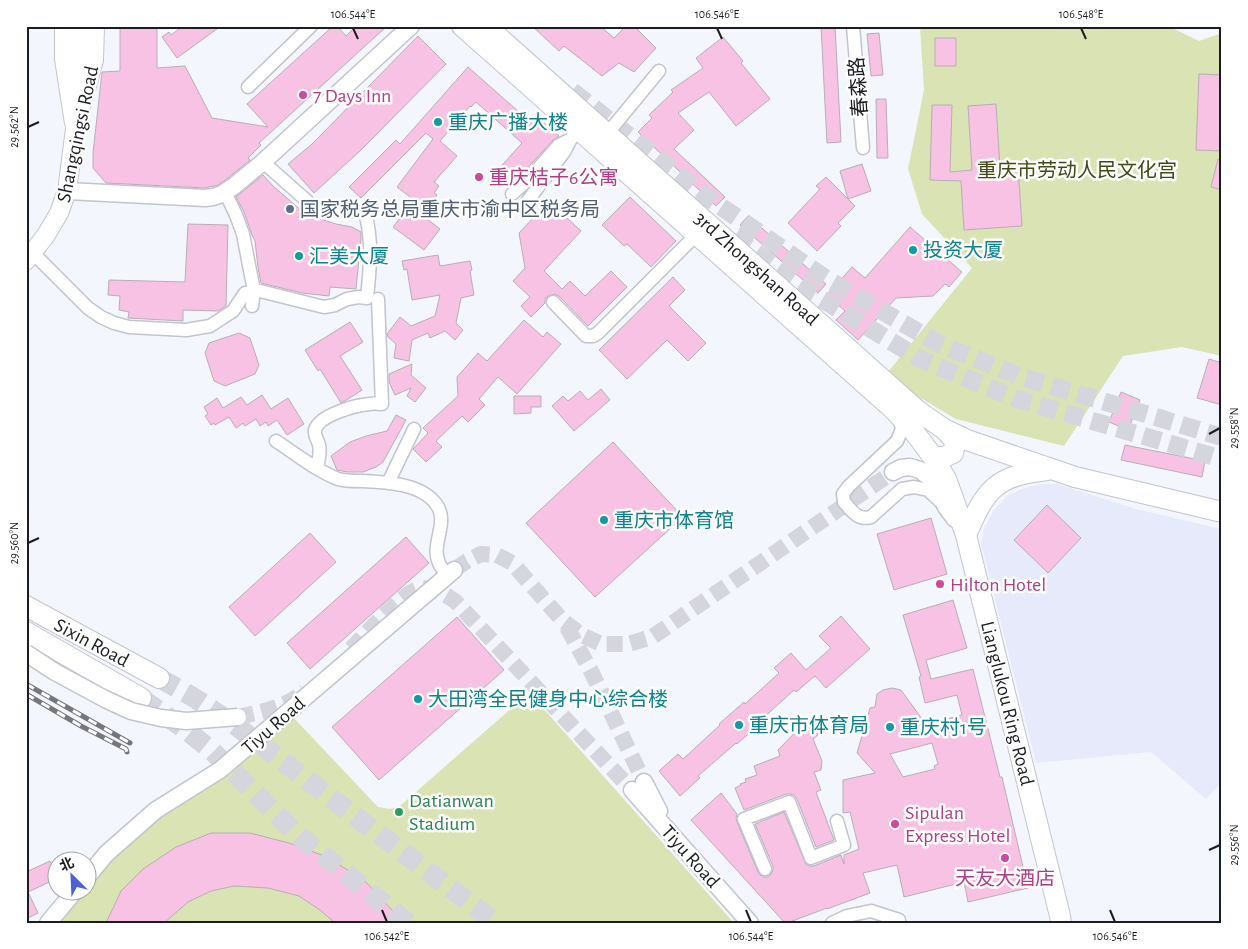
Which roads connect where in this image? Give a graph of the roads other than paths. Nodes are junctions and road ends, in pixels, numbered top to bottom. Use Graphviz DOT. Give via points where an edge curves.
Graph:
graph roads {
  1 [pos="64,26"];
  2 [pos="77,26"];
  3 [pos="95,26"];
  4 [pos="411,26"];
  5 [pos="462,26"];
  6 [pos="486,26"];
  7 [pos="854,26"];
  8 [pos="310,27"];
  9 [pos="659,71"];
  10 [pos="248,87"];
  11 [pos="75,129"];
  12 [pos="575,134"];
  13 [pos="607,134"];
  14 [pos="863,148"];
  15 [pos="263,162"];
  16 [pos="67,191"];
  17 [pos="225,192"];
  18 [pos="512,194"];
  19 [pos="524,206"];
  20 [pos="697,234"];
  21 [pos="30,257"];
  22 [pos="254,291"];
  23 [pos="378,299"];
  24 [pos="553,302"];
  25 [pos="252,306"];
  26 [pos="892,409"];
  27 [pos="414,429"];
  28 [pos="944,429"];
  29 [pos="276,441"];
  30 [pos="933,457"];
  31 [pos="317,468"];
  32 [pos="1052,469"];
  33 [pos="893,472"];
  34 [pos="388,483"];
  35 [pos="946,507"];
  36 [pos="1222,512"];
  37 [pos="966,536"];
  38 [pos="451,573"];
  39 [pos="26,606"];
  40 [pos="26,632"];
  41 [pos="26,653"];
  42 [pos="158,678"];
  43 [pos="141,698"];
  44 [pos="238,717"];
  45 [pos="638,786"];
  46 [pos="836,821"];
  47 [pos="98,864"];
  48 [pos="765,868"];
  49 [pos="66,902"];
  50 [pos="899,920"];
  51 [pos="48,923"];
  52 [pos="750,923"];
  53 [pos="832,923"];
  54 [pos="1060,923"];
  1 -- 11 [label="main road" via="64,59"];
  2 -- 11 [label="main road"];
  3 -- 11 [label="main road, Shangqingsi Road" via="94,60"];
  4 -- 15 [label="street"];
  5 -- 12 [label="main road, 3rd Zhongshan Road"];
  6 -- 13 [label="main road, 3rd Zhongshan Road"];
  7 -- 14 [label="street, 春森路"];
  8 -- 10 [label="street"];
  9 -- 13 [label="street"];
  11 -- 16 [label="main road, Shangqingsi Road"];
  12 -- 18 [label="street" via="559,145"];
  12 -- 19 [label="street"];
  12 -- 20 [label="main road, 3rd Zhongshan Road"];
  13 -- 28 [label="main road, 3rd Zhongshan Road" via="918,411"];
  15 -- 17 [label="street"];
  15 -- 22 [label="street" via="315,208 365,212 371,247 370,271 367,298 359,296 324,308"];
  16 -- 17 [label="street" via="205,198"];
  16 -- 21 [label="main road, Shangqingsi Road" via="59,213"];
  17 -- 22 [label="street" via="243,234"];
  20 -- 24 [label="street" via="593,336 586,336"];
  20 -- 26 [label="main road, 3rd Zhongshan Road"];
  21 -- 22 [label="street" via="88,308 101,317 129,327 186,330 210,326 233,311 245,293"];
  22 -- 25 [label="street"];
  23 -- 31 [label="street" via="382,404 348,408 319,423 316,430 320,446"];
  26 -- 30 [label="main road, 3rd Zhongshan Road"];
  26 -- 35 [label="street" via="902,429 897,441 848,487 844,502 856,515 871,517 902,489 914,487 928,490"];
  27 -- 34 [label="street"];
  28 -- 30 [label="main road" via="953,437 953,453 944,458"];
  28 -- 32 [label="main road, 3rd Zhongshan Road"];
  29 -- 31 [label="street"];
  30 -- 37 [label="main road, 3rd Zhongshan Road" via="946,479"];
  31 -- 34 [label="street" via="340,480"];
  32 -- 36 [label="main road"];
  32 -- 37 [label="main road" via="1021,474 995,486 978,509"];
  33 -- 35 [label="street" via="910,467 920,470 930,478"];
  34 -- 38 [label="street" via="423,492 435,502 441,514 438,562"];
  35 -- 37 [label="street"];
  37 -- 54 [label="main road, Lianglukou Ring Road"];
  38 -- 47 [label="street, Tiyu Road" via="220,770 156,810"];
  39 -- 42 [label="main road, Sixin Road"];
  40 -- 43 [label="main road, Sixin Road"];
  41 -- 44 [label="street, bridge" via="54,672 131,711 186,721"];
  45 -- 52 [label="street, Tiyu Road" via="683,848"];
  46 -- 48 [label="street" via="844,846 811,858 789,802 744,819"];
  49 -- 51 [label="street"];
  50 -- 53 [label="street" via="872,911"];
}
